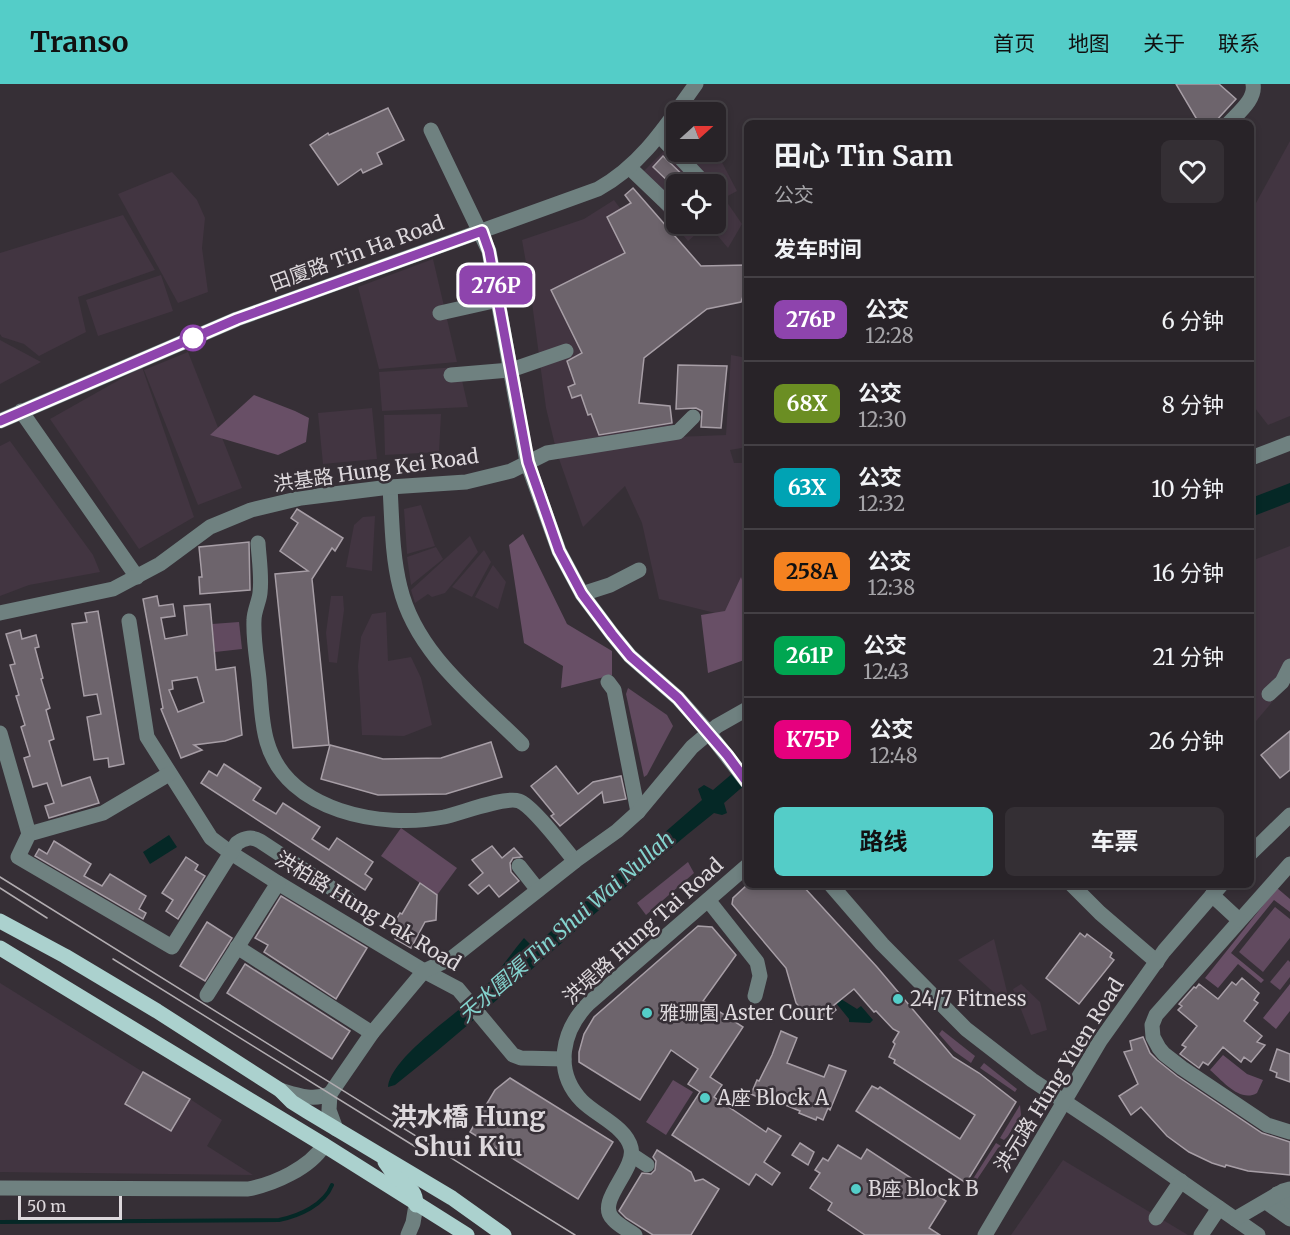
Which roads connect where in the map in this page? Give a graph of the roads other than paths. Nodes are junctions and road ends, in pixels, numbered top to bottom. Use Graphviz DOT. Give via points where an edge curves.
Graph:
graph roads {
  1 [pos="696,84"];
  2 [pos="1253,84"];
  3 [pos="1232,120"];
  4 [pos="431,130"];
  5 [pos="659,135"];
  6 [pos="630,168"];
  7 [pos="696,174"];
  8 [pos="666,202"];
  9 [pos="482,231"];
  10 [pos="498,300"];
  11 [pos="440,314"];
  12 [pos="566,351"];
  13 [pos="511,370"];
  14 [pos="451,375"];
  15 [pos="21,411"];
  16 [pos="693,417"];
  17 [pos="0,421"];
  18 [pos="1290,443"];
  19 [pos="1254,457"];
  20 [pos="528,462"];
  21 [pos="390,487"];
  22 [pos="258,543"];
  23 [pos="639,570"];
  24 [pos="137,577"];
  25 [pos="582,594"];
  26 [pos="0,613"];
  27 [pos="129,621"];
  28 [pos="1290,666"];
  29 [pos="608,682"];
  30 [pos="1269,694"];
  31 [pos="744,711"];
  32 [pos="0,733"];
  33 [pos="709,733"];
  34 [pos="522,744"];
  35 [pos="169,774"];
  36 [pos="744,778"];
  37 [pos="638,812"];
  38 [pos="1290,815"];
  39 [pos="29,834"];
  40 [pos="1254,850"];
  41 [pos="231,853"];
  42 [pos="575,861"];
  43 [pos="1290,864"];
  44 [pos="519,866"];
  45 [pos="744,869"];
  46 [pos="278,883"];
  47 [pos="834,888"];
  48 [pos="1075,888"];
  49 [pos="538,890"];
  50 [pos="1216,890"];
  51 [pos="348,898"];
  52 [pos="708,900"];
  53 [pos="1239,920"];
  54 [pos="0,921"];
  55 [pos="237,947"];
  56 [pos="0,948"];
  57 [pos="1157,962"];
  58 [pos="424,971"];
  59 [pos="209,991"];
  60 [pos="755,996"];
  61 [pos="372,1034"];
  62 [pos="564,1059"];
  63 [pos="280,1090"];
  64 [pos="330,1094"];
  65 [pos="1064,1101"];
  66 [pos="336,1129"];
  67 [pos="1290,1132"];
  68 [pos="324,1145"];
  69 [pos="632,1155"];
  70 [pos="381,1157"];
  71 [pos="647,1166"];
  72 [pos="1180,1181"];
  73 [pos="0,1188"];
  74 [pos="1281,1197"];
  75 [pos="452,1198"];
  76 [pos="416,1205"];
  77 [pos="1219,1208"];
  78 [pos="1156,1218"];
  79 [pos="1235,1219"];
  80 [pos="1290,1219"];
  81 [pos="408,1235"];
  82 [pos="467,1235"];
  83 [pos="504,1235"];
  84 [pos="635,1235"];
  85 [pos="985,1235"];
  86 [pos="1201,1235"];
  87 [pos="1258,1235"];
  1 -- 5 [label="street, 田廈路 Tin Ha Road"];
  2 -- 3 [label="street" via="1251,98"];
  4 -- 9 [label="street"];
  5 -- 6 [label="street, 田廈路 Tin Ha Road"];
  5 -- 7 [label="street"];
  6 -- 8 [label="street"];
  6 -- 9 [label="street, 田廈路 Tin Ha Road" via="598,189"];
  9 -- 10 [label="street"];
  9 -- 15 [label="street, 田廈路 Tin Ha Road" via="237,319"];
  10 -- 11 [label="street"];
  10 -- 13 [label="street"];
  12 -- 13 [label="street"];
  13 -- 14 [label="street"];
  13 -- 20 [label="street"];
  15 -- 17 [label="street, 田廈路 Tin Ha Road"];
  15 -- 24 [label="street"];
  16 -- 20 [label="street, 洪基路 Hung Kei Road" via="678,432 547,453"];
  18 -- 19 [label="street"];
  20 -- 21 [label="street, 洪基路 Hung Kei Road" via="511,471 466,483"];
  20 -- 25 [label="street" via="559,551"];
  21 -- 24 [label="street, 洪基路 Hung Kei Road" via="302,498 251,510 210,527"];
  21 -- 34 [label="street" via="397,571 415,626 436,659"];
  22 -- 42 [label="street" via="261,585 254,619 264,724 270,753 285,777 302,792 324,803 382,820 441,818 504,800 518,801 530,809"];
  23 -- 25 [label="street"];
  24 -- 26 [label="street, 洪基路 Hung Kei Road" via="112,589"];
  25 -- 33 [label="street" via="630,656 678,698"];
  27 -- 35 [label="street, 洪柏路 Hung Pak Road" via="145,730"];
  28 -- 30 [label="street" via="1282,682"];
  29 -- 37 [label="street" via="614,690"];
  31 -- 33 [label="street"];
  32 -- 39 [label="street"];
  33 -- 36 [label="street"];
  33 -- 37 [label="street" via="692,747"];
  35 -- 39 [label="street" via="103,813"];
  35 -- 41 [label="street, 洪柏路 Hung Pak Road" via="211,838"];
  37 -- 42 [label="street"];
  38 -- 40 [label="street"];
  39 -- 41 [label="street" via="18,857 172,947"];
  41 -- 46 [label="street, 洪柏路 Hung Pak Road"];
  41 -- 51 [label="street" via="237,843 254,837"];
  42 -- 49 [label="street"];
  43 -- 53 [label="street"];
  44 -- 49 [label="street"];
  45 -- 52 [label="street, 洪堤路 Hung Tai Road"];
  46 -- 55 [label="street"];
  46 -- 58 [label="street, 洪柏路 Hung Pak Road"];
  47 -- 65 [label="street" via="882,944 966,1029"];
  48 -- 57 [label="street"];
  49 -- 58 [label="street" via="452,957"];
  50 -- 53 [label="street"];
  50 -- 57 [label="street, 洪元路 Hung Yuen Road"];
  52 -- 60 [label="street" via="757,963 760,976"];
  52 -- 62 [label="street, 洪堤路 Hung Tai Road" via="578,1014 567,1035"];
  53 -- 67 [label="street" via="1156,1015 1153,1037 1159,1048 1182,1068 1267,1125"];
  54 -- 63 [label="main road" via="157,1011"];
  55 -- 59 [label="street"];
  55 -- 61 [label="street"];
  56 -- 68 [label="main road"];
  57 -- 65 [label="street, 洪元路 Hung Yuen Road" via="1105,1033"];
  58 -- 61 [label="street"];
  58 -- 62 [label="street, 洪柏路 Hung Pak Road" via="458,989 513,1055"];
  61 -- 64 [label="street"];
  62 -- 69 [label="street, 洪堤路 Hung Tai Road" via="572,1088 582,1101 620,1131 628,1140"];
  63 -- 64 [label="street" via="313,1098"];
  63 -- 66 [label="main road"];
  64 -- 66 [label="street" via="329,1110"];
  65 -- 72 [label="street"];
  65 -- 85 [label="street, 洪元路 Hung Yuen Road"];
  66 -- 70 [label="main road"];
  68 -- 73 [label="street" via="313,1159 290,1174 248,1189"];
  68 -- 76 [label="main road"];
  69 -- 71 [label="street"];
  69 -- 84 [label="street" via="608,1203 613,1220"];
  70 -- 75 [label="main road"];
  70 -- 76 [label="main road" via="413,1191"];
  72 -- 77 [label="street"];
  72 -- 78 [label="street"];
  74 -- 79 [label="street"];
  74 -- 80 [label="street"];
  75 -- 76 [label="main road" via="432,1195"];
  75 -- 83 [label="main road"];
  76 -- 81 [label="street"];
  76 -- 82 [label="main road"];
  77 -- 79 [label="street"];
  77 -- 86 [label="street"];
  79 -- 87 [label="street"];
}
